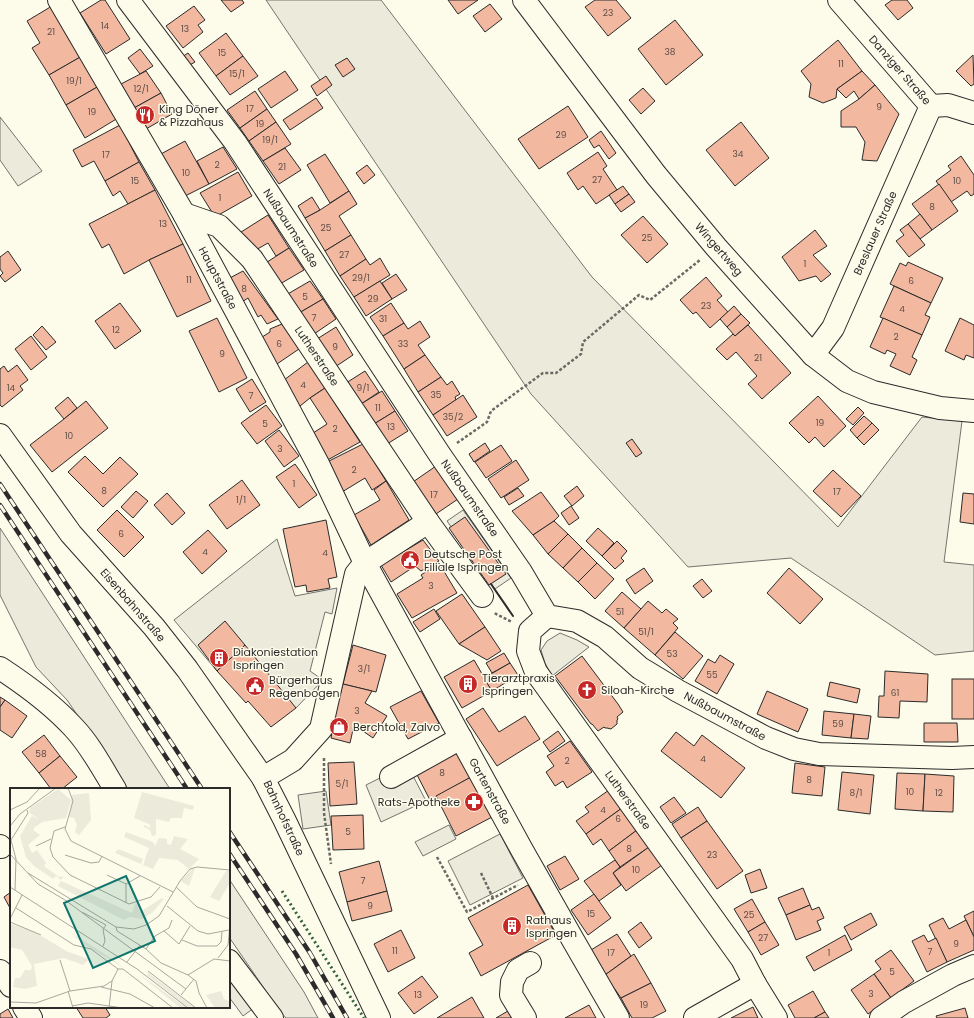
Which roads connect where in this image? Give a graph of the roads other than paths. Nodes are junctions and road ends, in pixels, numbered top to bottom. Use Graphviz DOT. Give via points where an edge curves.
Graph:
graph roads {
  1 [pos="59,0"];
  2 [pos="128,0"];
  3 [pos="526,0"];
  4 [pos="839,0"];
  5 [pos="931,106"];
  6 [pos="974,113"];
  7 [pos="184,214"];
  8 [pos="813,355"];
  9 [pos="974,411"];
  10 [pos="0,436"];
  11 [pos="428,522"];
  12 [pos="365,563"];
  13 [pos="482,596"];
  14 [pos="548,616"];
  15 [pos="0,668"];
  16 [pos="461,738"];
  17 [pos="974,757"];
  18 [pos="391,777"];
  19 [pos="263,778"];
  20 [pos="113,786"];
  21 [pos="230,963"];
  22 [pos="530,963"];
  23 [pos="974,966"];
  24 [pos="0,971"];
  25 [pos="10,984"];
  26 [pos="755,984"];
  27 [pos="25,1008"];
  28 [pos="30,1018"];
  29 [pos="272,1018"];
  30 [pos="379,1018"];
  31 [pos="525,1018"];
  32 [pos="618,1018"];
  33 [pos="695,1018"];
  34 [pos="776,1018"];
  35 [pos="882,1018"];
  1 -- 7 [label="street, Hauptstraße"];
  2 -- 14 [label="street, Nußbaumstraße" via="235,142"];
  3 -- 8 [label="street, Wingertweg" via="656,175"];
  4 -- 5 [label="street, Danziger Straße"];
  5 -- 6 [label="street, Danziger Straße" via="948,105"];
  5 -- 8 [label="street, Breslauer Straße" via="833,328"];
  7 -- 11 [label="street, Lutherstraße" via="219,226 252,259"];
  7 -- 12 [label="street, Hauptstraße" via="318,464"];
  8 -- 9 [label="street, Wingertweg" via="847,381 873,392 940,408"];
  10 -- 19 [label="street, Eisenbahnstraße" via="71,534 154,627 187,669"];
  11 -- 12 [label="street"];
  11 -- 13 [label="street, Lutherstraße"];
  12 -- 16 [label="street, Gartenstraße"];
  12 -- 19 [label="street, Bahnhofstraße" via="356,574 321,729 293,760"];
  14 -- 17 [label="street, Nußbaumstraße" via="577,621 605,636 640,668 678,691 766,738 794,749 819,754"];
  14 -- 26 [label="street, Lutherstraße" via="530,631 528,652 536,672 738,953"];
  15 -- 20 [label="street" via="48,703 74,728 95,755"];
  16 -- 18 [label="street"];
  16 -- 32 [label="street, Gartenstraße" via="536,876"];
  19 -- 30 [label="street, Bahnhofstraße"];
  21 -- 29 [label="street"];
  22 -- 31 [label="street" via="518,970 512,982 511,995"];
  23 -- 35 [label="street" via="904,1002"];
  24 -- 25 [label="street"];
  26 -- 33 [label="street"];
  26 -- 34 [label="street, Lutherstraße"];
  27 -- 28 [label="street"];
}
